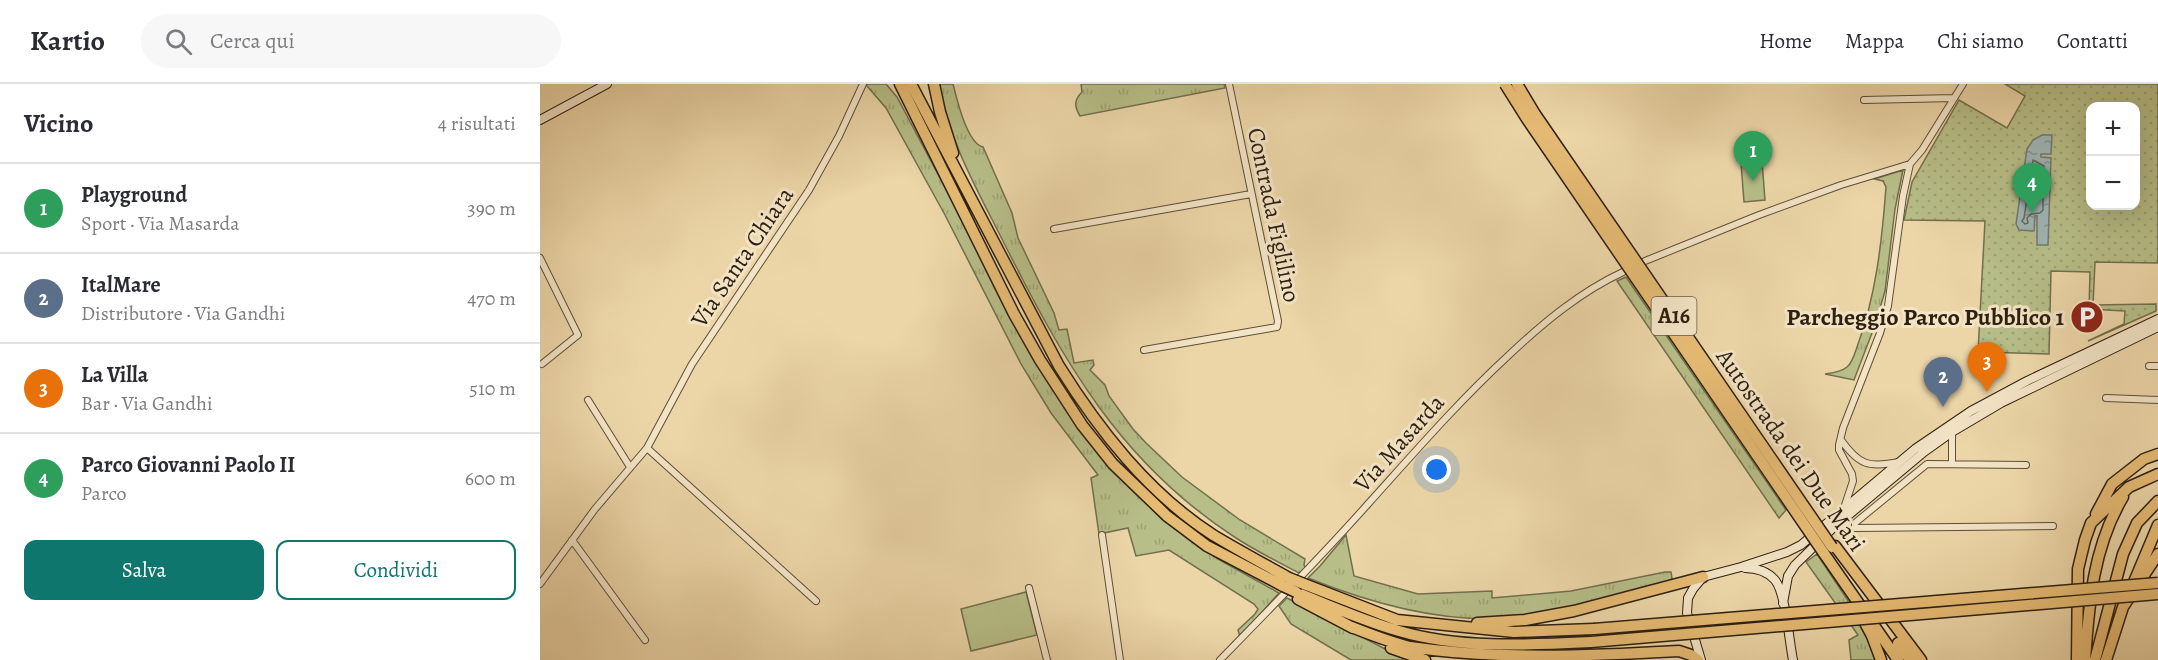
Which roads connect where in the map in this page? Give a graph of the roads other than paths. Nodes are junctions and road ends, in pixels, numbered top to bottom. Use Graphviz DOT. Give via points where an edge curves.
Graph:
graph roads {
  1 [pos="607,84"];
  2 [pos="863,84"];
  3 [pos="891,84"];
  4 [pos="900,84"];
  5 [pos="911,84"];
  6 [pos="934,84"];
  7 [pos="1229,84"];
  8 [pos="1505,84"];
  9 [pos="1517,84"];
  10 [pos="1963,84"];
  11 [pos="1954,98"];
  12 [pos="1864,100"];
  13 [pos="540,120"];
  14 [pos="939,162"];
  15 [pos="1910,164"];
  16 [pos="965,190"];
  17 [pos="1251,194"];
  18 [pos="1054,229"];
  19 [pos="540,258"];
  20 [pos="1645,261"];
  21 [pos="1623,273"];
  22 [pos="2158,320"];
  23 [pos="2158,327"];
  24 [pos="1144,350"];
  25 [pos="542,364"];
  26 [pos="2149,366"];
  27 [pos="2158,366"];
  28 [pos="2106,398"];
  29 [pos="2158,399"];
  30 [pos="588,400"];
  31 [pos="1952,432"];
  32 [pos="1841,440"];
  33 [pos="647,448"];
  34 [pos="2158,454"];
  35 [pos="1899,462"];
  36 [pos="1952,464"];
  37 [pos="2026,465"];
  38 [pos="630,468"];
  39 [pos="2158,474"];
  40 [pos="2129,487"];
  41 [pos="2158,501"];
  42 [pos="1841,513"];
  43 [pos="2091,523"];
  44 [pos="2158,525"];
  45 [pos="2052,526"];
  46 [pos="1102,535"];
  47 [pos="572,540"];
  48 [pos="1828,550"];
  49 [pos="2158,555"];
  50 [pos="1741,567"];
  51 [pos="1702,577"];
  52 [pos="2158,583"];
  53 [pos="540,584"];
  54 [pos="1284,584"];
  55 [pos="1029,588"];
  56 [pos="1298,591"];
  57 [pos="2158,594"];
  58 [pos="816,601"];
  59 [pos="1783,603"];
  60 [pos="2123,607"];
  61 [pos="1349,626"];
  62 [pos="1439,626"];
  63 [pos="645,640"];
  64 [pos="1047,660"];
  65 [pos="1120,660"];
  66 [pos="1220,660"];
  67 [pos="1425,660"];
  68 [pos="1699,660"];
  69 [pos="1793,660"];
  70 [pos="1881,660"];
  71 [pos="1898,660"];
  72 [pos="1910,660"];
  73 [pos="1921,660"];
  74 [pos="2077,660"];
  75 [pos="2085,660"];
  76 [pos="2095,660"];
  77 [pos="2106,660"];
  1 -- 13 [label="street"];
  2 -- 33 [label="street, Via Santa Chiara" via="814,181 692,364"];
  3 -- 14 [label="highway"];
  4 -- 14 [label="highway"];
  5 -- 16 [label="highway"];
  6 -- 16 [label="highway"];
  7 -- 17 [label="street, Contrada Figlilino"];
  8 -- 48 [label="highway, Autostrada dei Due Mari / A16, bridge" via="1785,502"];
  9 -- 48 [label="highway, Autostrada dei Due Mari / A16, bridge" via="1797,496"];
  10 -- 11 [label="street"];
  11 -- 12 [label="street"];
  11 -- 15 [label="street"];
  14 -- 54 [label="highway" via="1014,314 1067,404 1113,464 1167,516 1239,570"];
  15 -- 20 [label="street" via="1759,215"];
  15 -- 32 [label="street" via="1888,306"];
  16 -- 54 [label="highway" via="1059,366 1125,458 1177,508"];
  17 -- 18 [label="street"];
  17 -- 24 [label="street, Contrada Figlilino" via="1277,327"];
  19 -- 25 [label="street" via="578,335"];
  21 -- 66 [label="street, Via Masarda" via="1576,299 1477,385 1321,557"];
  22 -- 35 [label="street" via="2004,393"];
  23 -- 31 [label="street" via="2032,387"];
  26 -- 27 [label="street"];
  28 -- 29 [label="street"];
  30 -- 38 [label="street"];
  31 -- 36 [label="street"];
  31 -- 59 [label="street" via="1833,528 1795,565 1788,576"];
  32 -- 35 [label="street" via="1862,462 1878,466"];
  32 -- 42 [label="street" via="1839,450 1853,481"];
  33 -- 38 [label="street, Via Santa Chiara"];
  33 -- 58 [label="street"];
  34 -- 43 [label="highway" via="2144,459 2112,484"];
  35 -- 42 [label="street"];
  36 -- 37 [label="street"];
  36 -- 45 [label="street" via="1927,464 1855,528"];
  38 -- 47 [label="street, Via Santa Chiara"];
  39 -- 40 [label="highway"];
  40 -- 43 [label="highway"];
  40 -- 75 [label="highway" via="2107,526 2095,566"];
  41 -- 76 [label="highway" via="2137,523 2123,554"];
  42 -- 50 [label="street" via="1801,545"];
  43 -- 74 [label="highway" via="2078,569"];
  44 -- 60 [label="highway"];
  46 -- 65 [label="street"];
  47 -- 53 [label="street, Via Santa Chiara"];
  47 -- 63 [label="street"];
  48 -- 70 [label="highway"];
  48 -- 71 [label="highway, Autostrada dei Due Mari / A16"];
  48 -- 72 [label="highway, Autostrada dei Due Mari / A16"];
  48 -- 73 [label="highway"];
  49 -- 60 [label="highway"];
  50 -- 51 [label="street"];
  50 -- 59 [label="street" via="1769,575 1778,585"];
  51 -- 62 [label="highway" via="1574,611 1525,620"];
  51 -- 68 [label="street" via="1692,588 1687,613"];
  52 -- 62 [label="highway, bridge" via="1594,629 1514,632"];
  54 -- 56 [label="highway, bridge"];
  54 -- 56 [label="highway, bridge"];
  55 -- 64 [label="street"];
  56 -- 57 [label="highway, bridge" via="1400,632 1520,645"];
  56 -- 61 [label="highway"];
  56 -- 62 [label="highway" via="1397,620"];
  59 -- 69 [label="street"];
  60 -- 77 [label="highway"];
  61 -- 67 [label="highway"];
  61 -- 68 [label="highway" via="1411,647 1465,655 1526,659 1679,651"];
}
